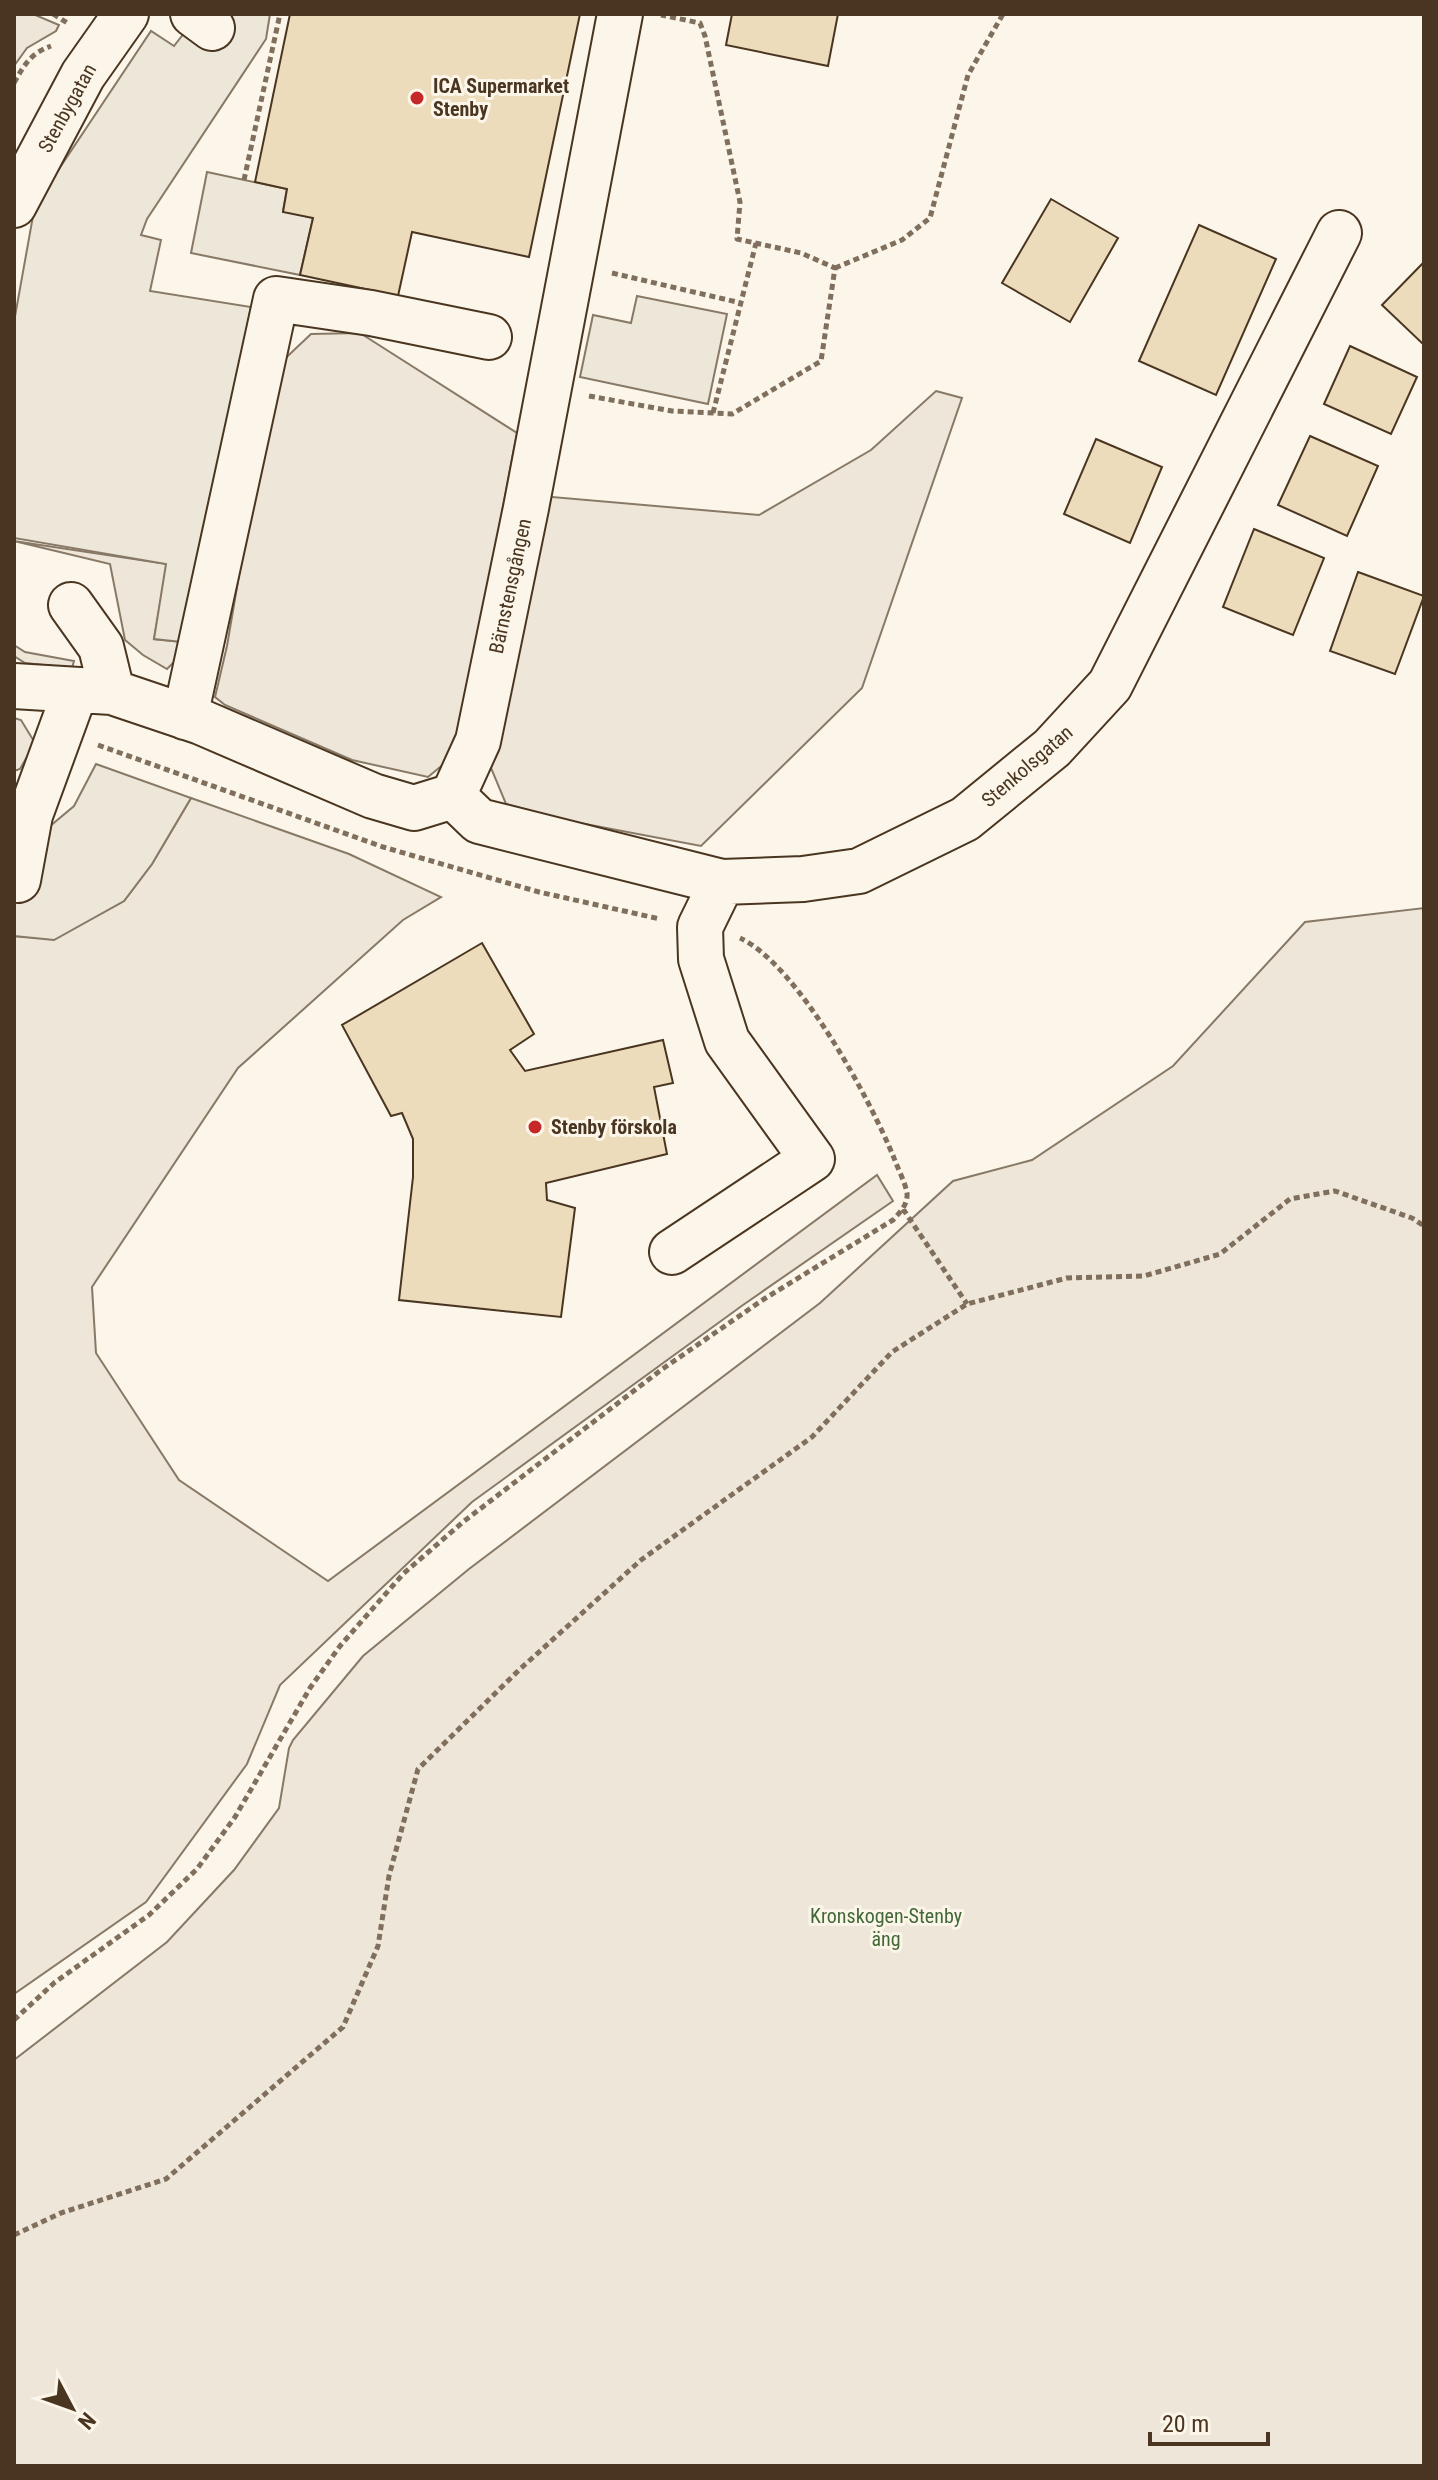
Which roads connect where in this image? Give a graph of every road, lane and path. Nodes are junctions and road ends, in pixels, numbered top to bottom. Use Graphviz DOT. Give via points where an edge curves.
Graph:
graph roads {
  1 [pos="53,14"];
  2 [pos="126,14"];
  3 [pos="280,14"];
  4 [pos="620,14"];
  5 [pos="653,14"];
  6 [pos="1003,14"];
  7 [pos="76,28"];
  8 [pos="244,180"];
  9 [pos="14,205"];
  10 [pos="1339,233"];
  11 [pos="756,243"];
  12 [pos="572,264"];
  13 [pos="835,268"];
  14 [pos="741,303"];
  15 [pos="489,337"];
  16 [pos="549,388"];
  17 [pos="713,413"];
  18 [pos="71,605"];
  19 [pos="14,686"];
  20 [pos="94,692"];
  21 [pos="185,717"];
  22 [pos="48,766"];
  23 [pos="14,796"];
  24 [pos="453,796"];
  25 [pos="18,880"];
  26 [pos="722,882"];
  27 [pos="700,927"];
  28 [pos="903,1209"];
  29 [pos="1424,1226"];
  30 [pos="672,1252"];
  31 [pos="967,1304"];
  32 [pos="14,2020"];
  33 [pos="14,2235"];
  1 -- 7 [label="path"];
  2 -- 9 [label="street, Stenbygatan" via="83,75"];
  3 -- 8 [label="path"];
  4 -- 12 [label="street, Bärnstensgången"];
  5 -- 11 [label="path" via="700,23 740,202 737,239"];
  6 -- 13 [label="path" via="968,75 930,218 902,240"];
  10 -- 26 [label="street, Stenkolsgatan" via="1110,685 1052,748 965,819 859,871"];
  11 -- 13 [label="path" via="801,253"];
  11 -- 14 [label="path"];
  12 -- 14 [label="path"];
  12 -- 16 [label="street, Bärnstensgången"];
  13 -- 17 [label="path" via="821,361 732,414"];
  14 -- 17 [label="path"];
  15 -- 21 [label="street" via="276,299"];
  16 -- 17 [label="path" via="672,411"];
  16 -- 24 [label="street, Bärnstensgången" via="478,741"];
  18 -- 20 [label="street" via="101,647"];
  19 -- 20 [label="street"];
  20 -- 21 [label="street"];
  20 -- 22 [label="street"];
  21 -- 24 [label="street" via="373,796 414,808"];
  22 -- 23 [label="street"];
  22 -- 25 [label="street" via="30,815"];
  22 -- 27 [label="path" via="66,749 103,745 460,871"];
  24 -- 26 [label="street, Stenkolsgatan" via="479,821"];
  26 -- 27 [label="street"];
  27 -- 28 [label="path" via="725,932 760,950 807,1004 885,1138 907,1191"];
  27 -- 30 [label="street" via="701,959 727,1041 812,1159"];
  28 -- 31 [label="path"];
  28 -- 32 [label="path" via="661,1370 403,1574 310,1688 235,1817 197,1869 149,1915 54,1983"];
  29 -- 31 [label="path" via="1335,1191 1290,1199 1220,1254 1144,1276 1067,1278"];
  31 -- 33 [label="path" via="892,1352 812,1437 641,1560 418,1769 389,1876 378,1946 343,2027 166,2179 61,2213"];
}
